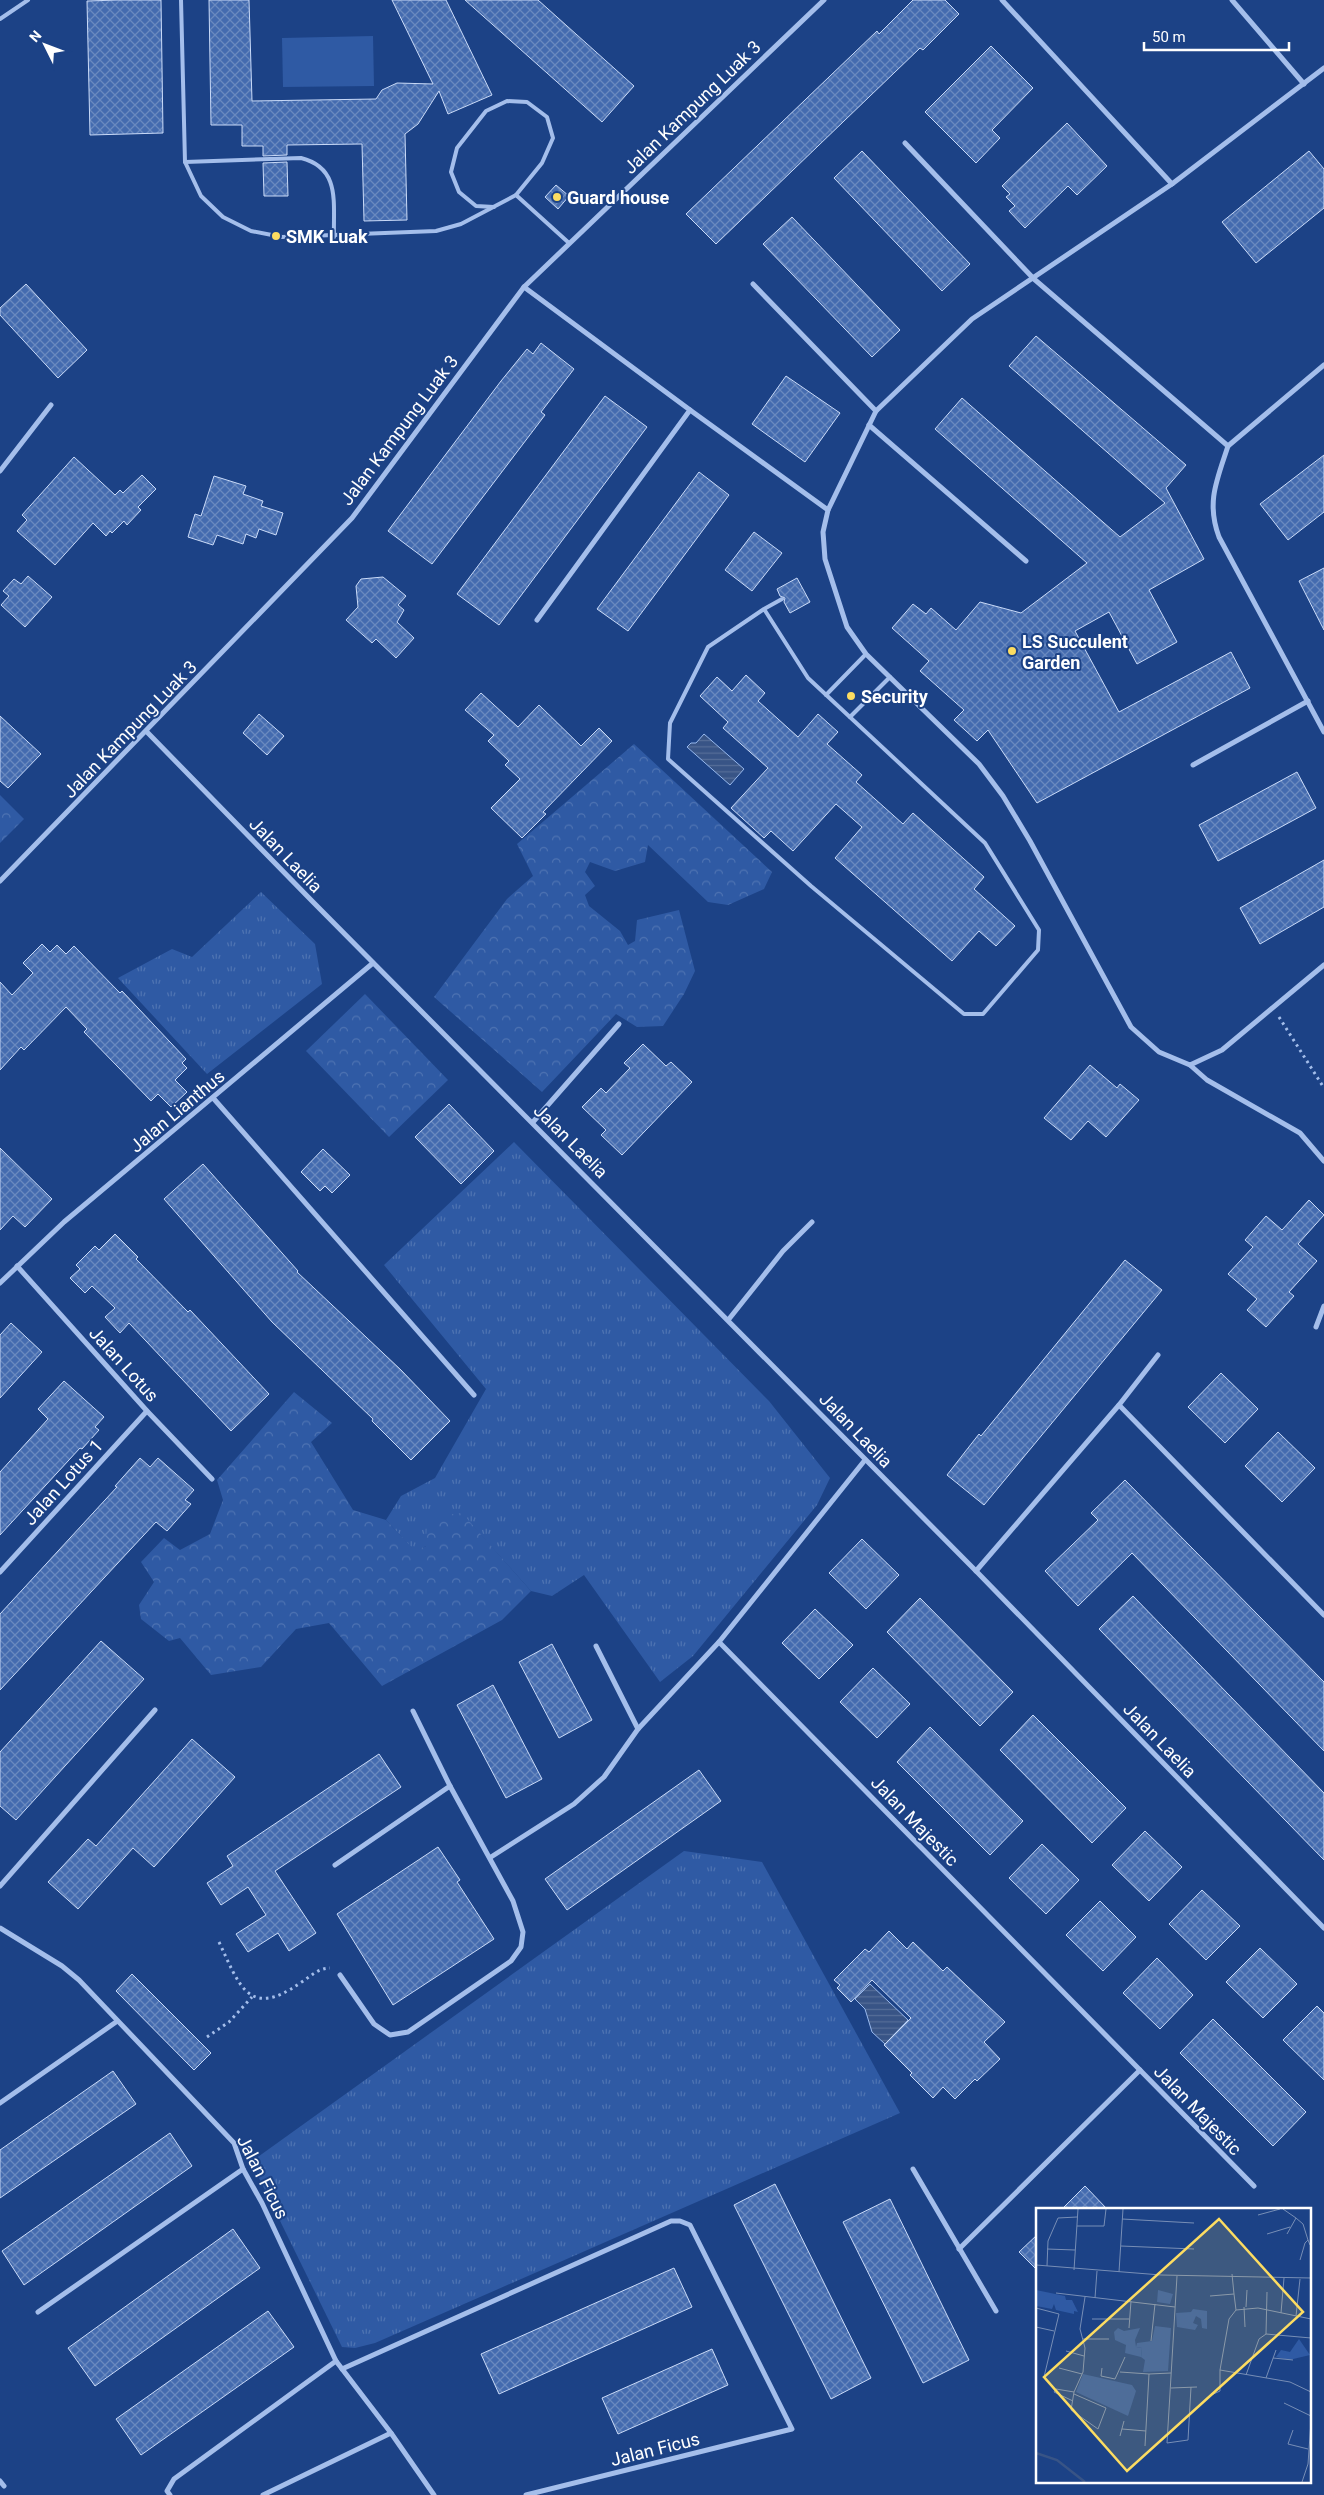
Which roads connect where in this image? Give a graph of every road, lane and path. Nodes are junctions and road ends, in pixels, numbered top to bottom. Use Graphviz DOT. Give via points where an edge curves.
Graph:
graph roads {
  1 [pos="28,0"];
  2 [pos="181,0"];
  3 [pos="824,0"];
  4 [pos="1002,0"];
  5 [pos="1232,0"];
  6 [pos="0,19"];
  7 [pos="1324,68"];
  8 [pos="1304,84"];
  9 [pos="905,143"];
  10 [pos="185,162"];
  11 [pos="1172,184"];
  12 [pos="516,194"];
  13 [pos="496,207"];
  14 [pos="334,237"];
  15 [pos="569,242"];
  16 [pos="1034,279"];
  17 [pos="753,284"];
  18 [pos="524,287"];
  19 [pos="1324,365"];
  20 [pos="51,405"];
  21 [pos="690,410"];
  22 [pos="876,411"];
  23 [pos="869,425"];
  24 [pos="1228,446"];
  25 [pos="0,471"];
  26 [pos="828,510"];
  27 [pos="1026,561"];
  28 [pos="782,600"];
  29 [pos="764,609"];
  30 [pos="537,620"];
  31 [pos="866,654"];
  32 [pos="890,677"];
  33 [pos="826,695"];
  34 [pos="1308,701"];
  35 [pos="850,718"];
  36 [pos="147,732"];
  37 [pos="1324,732"];
  38 [pos="1193,765"];
  39 [pos="0,882"];
  40 [pos="373,963"];
  41 [pos="1324,965"];
  42 [pos="1273,1008"];
  43 [pos="618,1024"];
  44 [pos="1190,1065"];
  45 [pos="1324,1088"];
  46 [pos="214,1099"];
  47 [pos="533,1122"];
  48 [pos="1324,1161"];
  49 [pos="812,1222"];
  50 [pos="17,1266"];
  51 [pos="0,1283"];
  52 [pos="1324,1306"];
  53 [pos="729,1320"];
  54 [pos="1316,1326"];
  55 [pos="1158,1355"];
  56 [pos="474,1395"];
  57 [pos="1119,1405"];
  58 [pos="147,1411"];
  59 [pos="865,1460"];
  60 [pos="212,1478"];
  61 [pos="976,1570"];
  62 [pos="0,1572"];
  63 [pos="1324,1615"];
  64 [pos="719,1642"];
  65 [pos="596,1646"];
  66 [pos="155,1710"];
  67 [pos="413,1711"];
  68 [pos="638,1729"];
  69 [pos="450,1786"];
  70 [pos="490,1858"];
  71 [pos="335,1865"];
  72 [pos="0,1886"];
  73 [pos="0,1928"];
  74 [pos="1324,1928"];
  75 [pos="219,1942"];
  76 [pos="340,1974"];
  77 [pos="252,1997"];
  78 [pos="116,2022"];
  79 [pos="207,2037"];
  80 [pos="1140,2070"];
  81 [pos="0,2103"];
  82 [pos="243,2169"];
  83 [pos="913,2169"];
  84 [pos="1254,2186"];
  85 [pos="959,2249"];
  86 [pos="996,2311"];
  87 [pos="38,2312"];
  88 [pos="336,2361"];
  89 [pos="342,2369"];
  90 [pos="391,2434"];
  91 [pos="0,2481"];
  92 [pos="4,2486"];
  93 [pos="170,2495"];
  94 [pos="263,2495"];
  95 [pos="434,2495"];
  96 [pos="526,2495"];
  1 -- 6 [label="lane"];
  2 -- 10 [label="lane"];
  3 -- 15 [label="street, Jalan Kampung Luak 3"];
  4 -- 11 [label="street"];
  5 -- 8 [label="street"];
  7 -- 8 [label="street"];
  8 -- 11 [label="street"];
  9 -- 16 [label="street"];
  10 -- 14 [label="lane" via="201,196 223,217 252,232 282,237"];
  10 -- 14 [label="lane" via="302,158 316,162 332,181"];
  11 -- 16 [label="street"];
  12 -- 13 [label="lane"];
  12 -- 13 [label="lane" via="542,163 553,138 547,117 527,102 506,101 486,111 457,148 451,172 460,192 476,206"];
  12 -- 15 [label="lane"];
  13 -- 14 [label="lane" via="436,232"];
  15 -- 18 [label="street, Jalan Kampung Luak 3"];
  16 -- 22 [label="street" via="972,319"];
  16 -- 24 [label="street"];
  17 -- 22 [label="street"];
  18 -- 21 [label="street"];
  18 -- 36 [label="street, Jalan Kampung Luak 3" via="352,518"];
  19 -- 24 [label="street"];
  20 -- 25 [label="street"];
  21 -- 26 [label="street"];
  21 -- 30 [label="street"];
  22 -- 23 [label="street"];
  23 -- 26 [label="street"];
  23 -- 27 [label="street"];
  24 -- 34 [label="street" via="1212,506 1214,523"];
  26 -- 31 [label="street" via="823,532 825,559 847,627"];
  28 -- 29 [label="lane"];
  29 -- 33 [label="lane" via="808,678"];
  29 -- 35 [label="lane" via="708,648 670,723 668,759 811,886 964,1014 983,1014 1038,950 1038,930 985,843"];
  31 -- 32 [label="street"];
  31 -- 33 [label="lane"];
  32 -- 35 [label="lane"];
  32 -- 44 [label="street" via="979,764 1003,796 1131,1027 1159,1052"];
  33 -- 35 [label="lane"];
  34 -- 37 [label="street"];
  34 -- 38 [label="street"];
  36 -- 39 [label="street, Jalan Kampung Luak 3"];
  36 -- 40 [label="street, Jalan Laelia"];
  40 -- 46 [label="street, Jalan Lianthus"];
  40 -- 47 [label="street, Jalan Laelia"];
  41 -- 42 [label="street"];
  42 -- 44 [label="street" via="1222,1050"];
  42 -- 45 [label="path"];
  43 -- 47 [label="street"];
  44 -- 48 [label="street" via="1207,1080 1300,1133"];
  46 -- 50 [label="street, Jalan Lianthus" via="64,1222"];
  46 -- 56 [label="street"];
  47 -- 53 [label="street, Jalan Laelia"];
  49 -- 53 [label="street" via="783,1251"];
  50 -- 51 [label="street, Jalan Lianthus"];
  50 -- 58 [label="street, Jalan Lotus"];
  52 -- 54 [label="street"];
  53 -- 59 [label="street, Jalan Laelia"];
  55 -- 57 [label="street"];
  57 -- 61 [label="street"];
  57 -- 63 [label="street"];
  58 -- 60 [label="street, Jalan Lotus"];
  58 -- 62 [label="street, Jalan Lotus 1"];
  59 -- 61 [label="street, Jalan Laelia"];
  59 -- 64 [label="street"];
  61 -- 74 [label="street, Jalan Laelia"];
  64 -- 68 [label="street"];
  64 -- 80 [label="street, Jalan Majestic"];
  65 -- 68 [label="street"];
  66 -- 72 [label="street"];
  67 -- 69 [label="street"];
  68 -- 70 [label="street" via="604,1777 574,1804"];
  69 -- 70 [label="street"];
  69 -- 71 [label="street"];
  70 -- 76 [label="street" via="513,1901 523,1932 521,1947 511,1961 408,2032 390,2035 374,2024"];
  73 -- 78 [label="street, Jalan Ficus" via="62,1966"];
  75 -- 77 [label="path" via="242,1990"];
  76 -- 77 [label="path" via="333,1967 322,1968 285,1994"];
  77 -- 79 [label="path" via="229,2022"];
  78 -- 81 [label="street"];
  78 -- 82 [label="street, Jalan Ficus" via="234,2143"];
  80 -- 84 [label="street, Jalan Majestic"];
  80 -- 85 [label="street"];
  82 -- 87 [label="street"];
  82 -- 88 [label="street, Jalan Ficus"];
  83 -- 85 [label="street"];
  85 -- 86 [label="street"];
  88 -- 89 [label="street, Jalan Ficus"];
  88 -- 93 [label="street" via="174,2479 167,2491"];
  89 -- 90 [label="street, Jalan Ficus"];
  89 -- 96 [label="street, Jalan Ficus" via="671,2221 690,2225 792,2429"];
  90 -- 94 [label="street"];
  90 -- 95 [label="street, Jalan Ficus"];
  91 -- 92 [label="street"];
}
